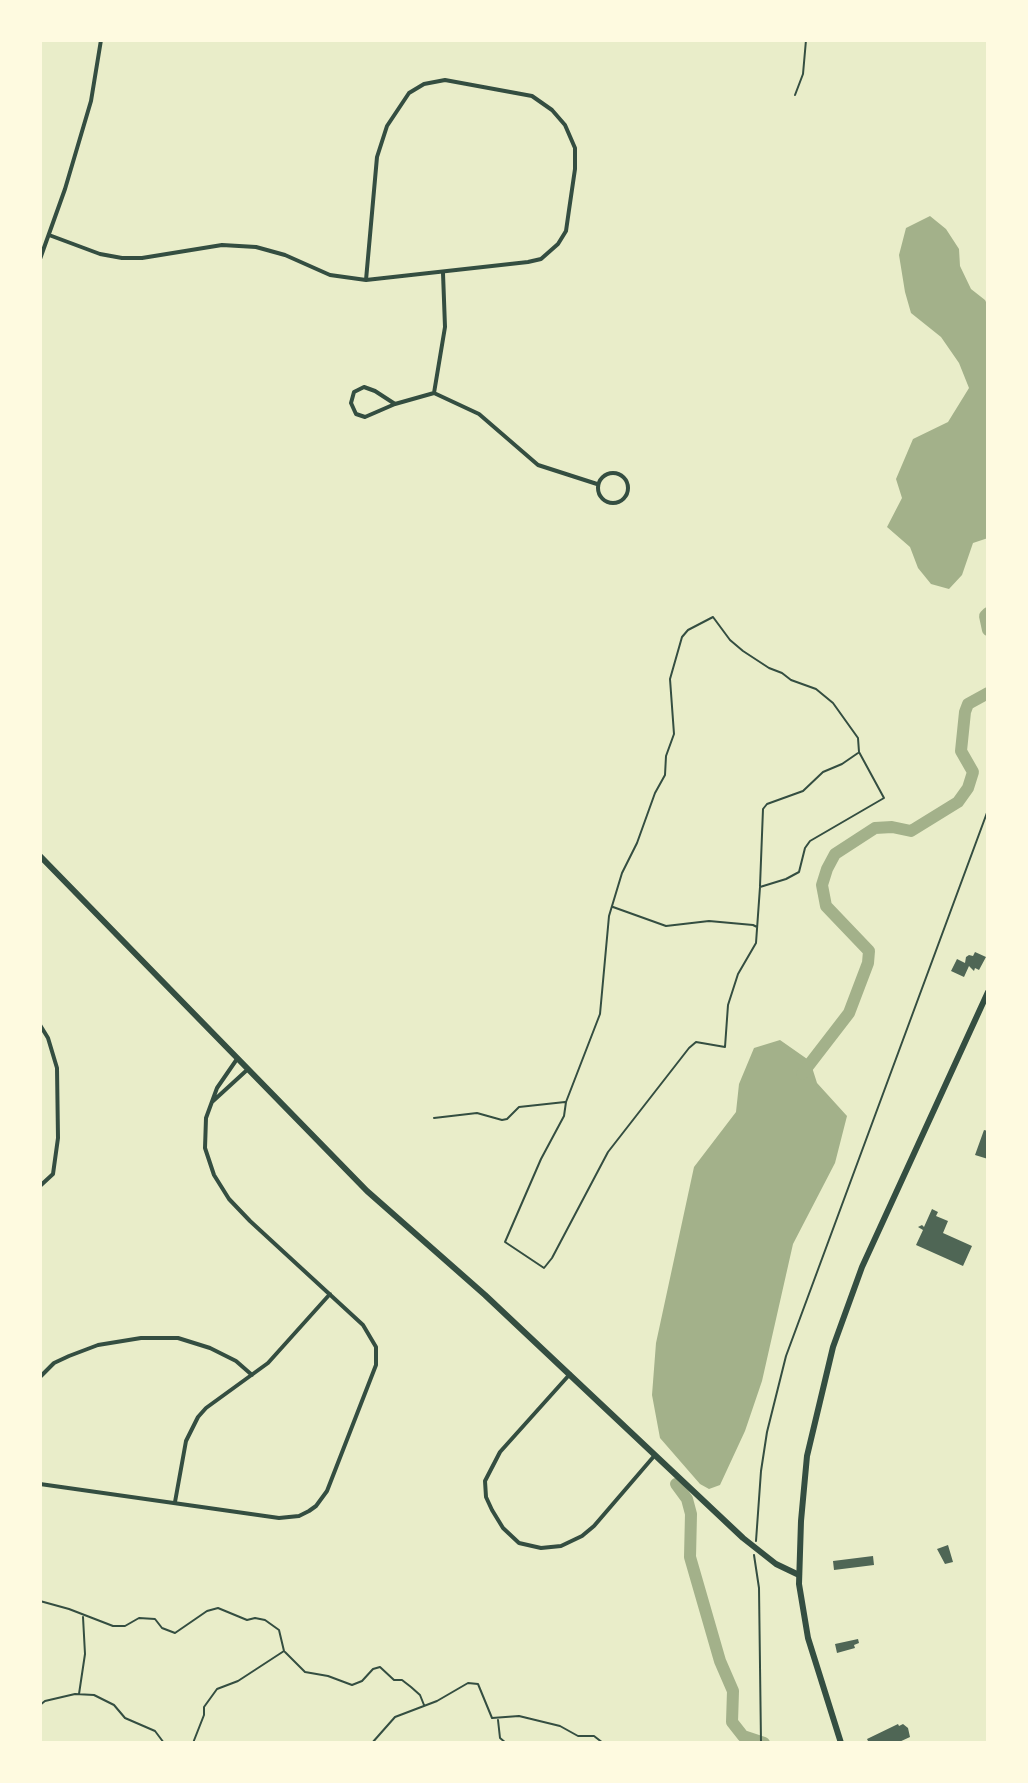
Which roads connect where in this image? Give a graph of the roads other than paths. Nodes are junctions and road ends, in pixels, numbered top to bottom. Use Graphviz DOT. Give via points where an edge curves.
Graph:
graph roads {
  1 [pos="101,40"];
  2 [pos="806,40"];
  3 [pos="795,95"];
  4 [pos="49,235"];
  5 [pos="40,259"];
  6 [pos="443,272"];
  7 [pos="366,280"];
  8 [pos="434,393"];
  9 [pos="395,404"];
  10 [pos="597,484"];
  11 [pos="40,856"];
  12 [pos="988,992"];
  13 [pos="40,1025"];
  14 [pos="237,1059"];
  15 [pos="248,1070"];
  16 [pos="209,1107"];
  17 [pos="40,1186"];
  18 [pos="330,1294"];
  19 [pos="570,1374"];
  20 [pos="252,1375"];
  21 [pos="40,1377"];
  22 [pos="655,1455"];
  23 [pos="40,1484"];
  24 [pos="175,1502"];
  25 [pos="799,1575"];
  26 [pos="841,1743"];
  1 -- 4 [label="street" via="91,101"];
  2 -- 3 [label="lane"];
  4 -- 5 [label="street"];
  4 -- 7 [label="street" via="122,258 241,245 271,250 330,275"];
  6 -- 7 [label="street"];
  6 -- 7 [label="street" via="541,259 566,231 575,148 565,125 532,96 445,80 409,93 387,126 377,157"];
  6 -- 8 [label="street" via="445,327"];
  8 -- 9 [label="street"];
  8 -- 10 [label="street" via="479,414 538,465"];
  9 -- 9 [label="street" via="366,387 357,389 351,399 353,410 363,417"];
  10 -- 10 [label="street" via="616,475 626,480 629,493 615,503 601,495"];
  11 -- 14 [label="street"];
  12 -- 25 [label="street" via="862,1267 833,1347 807,1456"];
  13 -- 17 [label="street" via="57,1068 58,1126 53,1174"];
  14 -- 15 [label="street"];
  14 -- 16 [label="street"];
  15 -- 16 [label="street"];
  15 -- 19 [label="street" via="367,1191"];
  16 -- 18 [label="street" via="205,1148 218,1184"];
  18 -- 20 [label="street"];
  18 -- 24 [label="street" via="368,1330 377,1357 323,1498 290,1518"];
  19 -- 22 [label="street"];
  19 -- 22 [label="street" via="500,1452 485,1481 486,1497 503,1528 519,1543 541,1548 582,1536"];
  20 -- 21 [label="street" via="210,1348 178,1338 141,1338 69,1356"];
  20 -- 24 [label="street" via="206,1408 192,1426"];
  22 -- 25 [label="street" via="754,1548"];
  23 -- 24 [label="street"];
  25 -- 26 [label="street" via="808,1638"];
}
